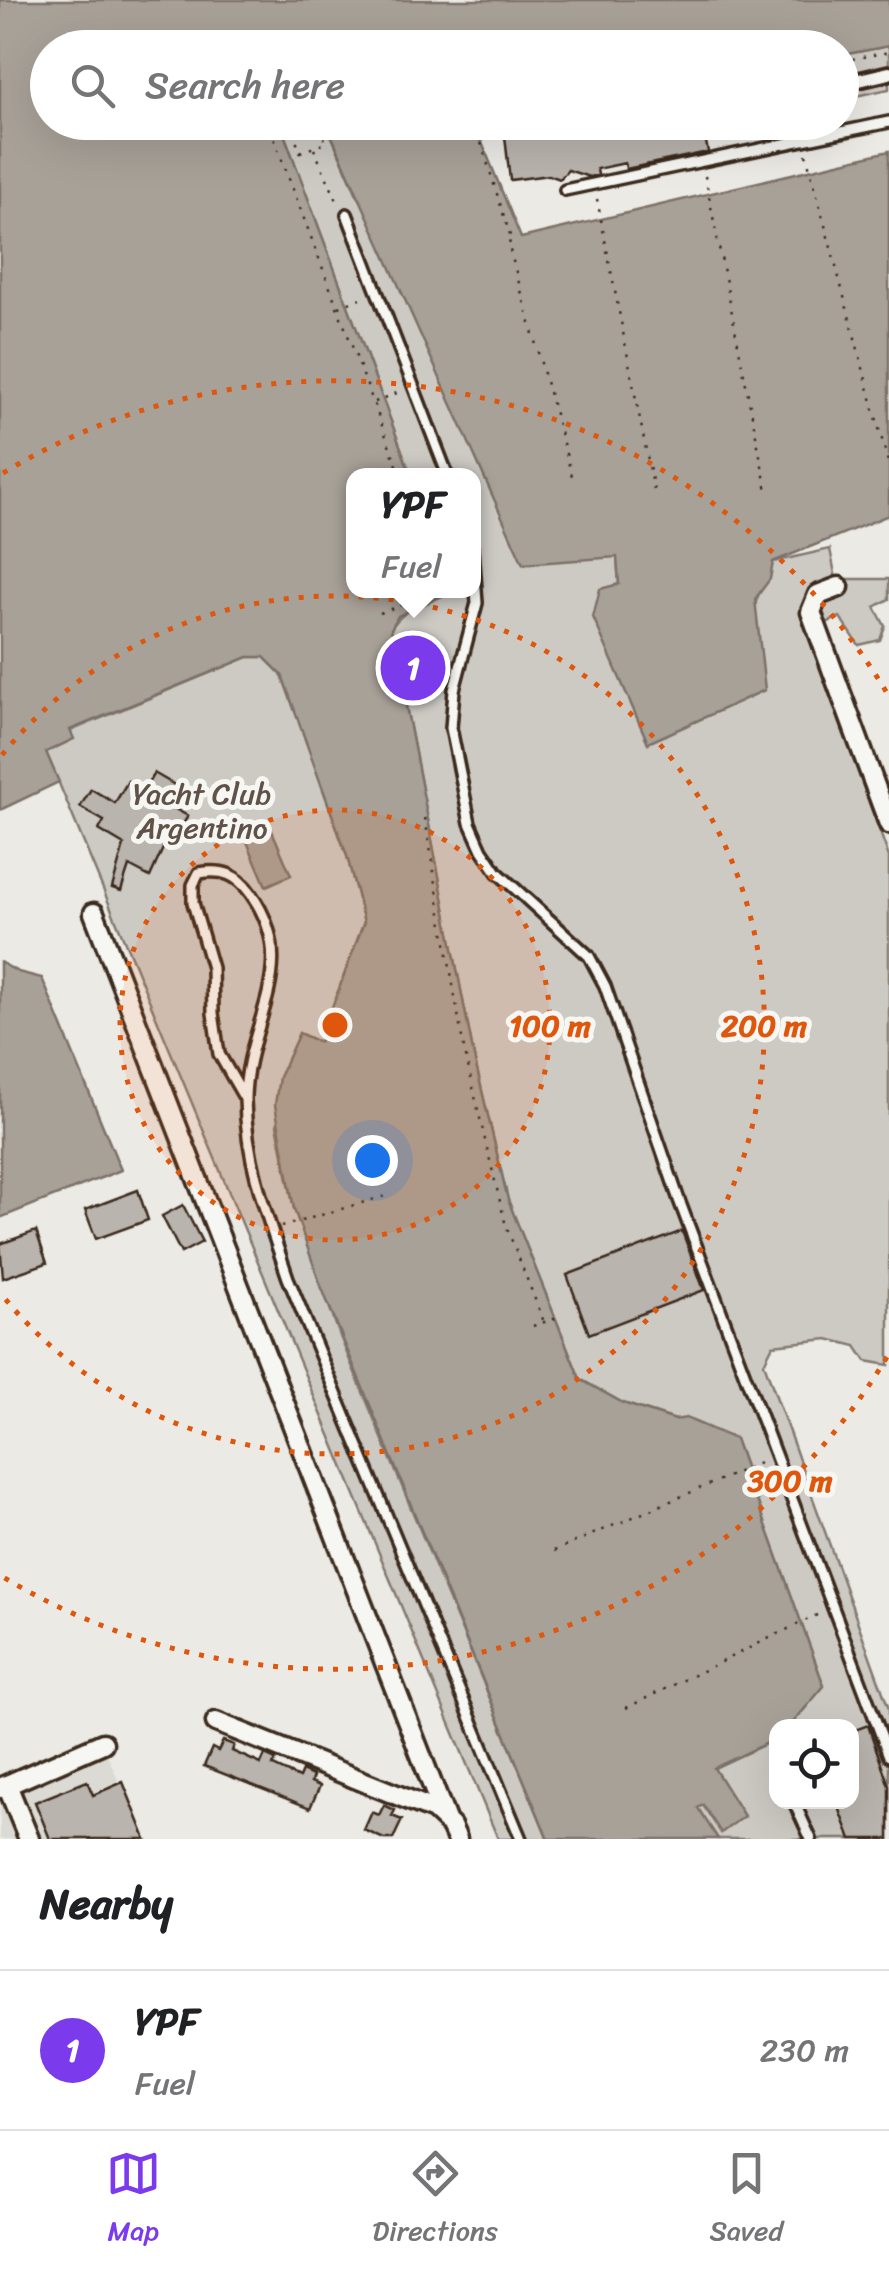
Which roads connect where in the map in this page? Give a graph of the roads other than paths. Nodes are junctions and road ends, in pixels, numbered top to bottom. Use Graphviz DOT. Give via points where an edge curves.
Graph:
graph roads {
  1 [pos="889,73"];
  2 [pos="859,80"];
  3 [pos="889,122"];
  4 [pos="859,128"];
  5 [pos="803,140"];
  6 [pos="565,190"];
  7 [pos="347,214"];
  8 [pos="445,468"];
  9 [pos="839,587"];
  10 [pos="478,598"];
  11 [pos="889,824"];
  12 [pos="94,912"];
  13 [pos="245,1099"];
  14 [pos="216,1722"];
  15 [pos="103,1744"];
  16 [pos="889,1756"];
  17 [pos="4,1787"];
  18 [pos="797,1809"];
  19 [pos="446,1820"];
  20 [pos="29,1839"];
  21 [pos="457,1839"];
  22 [pos="521,1839"];
  23 [pos="811,1839"];
  1 -- 2 [label="street"];
  3 -- 4 [label="lane"];
  5 -- 6 [label="lane"];
  7 -- 8 [label="lane"];
  9 -- 11 [label="street" via="818,595 811,612"];
  10 -- 16 [label="lane" via="451,728 470,823 497,872 590,956 605,986"];
  12 -- 19 [label="street"];
  13 -- 13 [label="lane" via="275,950 247,888 217,870 200,873 193,904 212,968 219,1054"];
  13 -- 22 [label="lane" via="252,1166 288,1278"];
  14 -- 19 [label="street"];
  15 -- 17 [label="street"];
  17 -- 20 [label="street"];
  18 -- 23 [label="lane"];
  19 -- 21 [label="street"];
}
